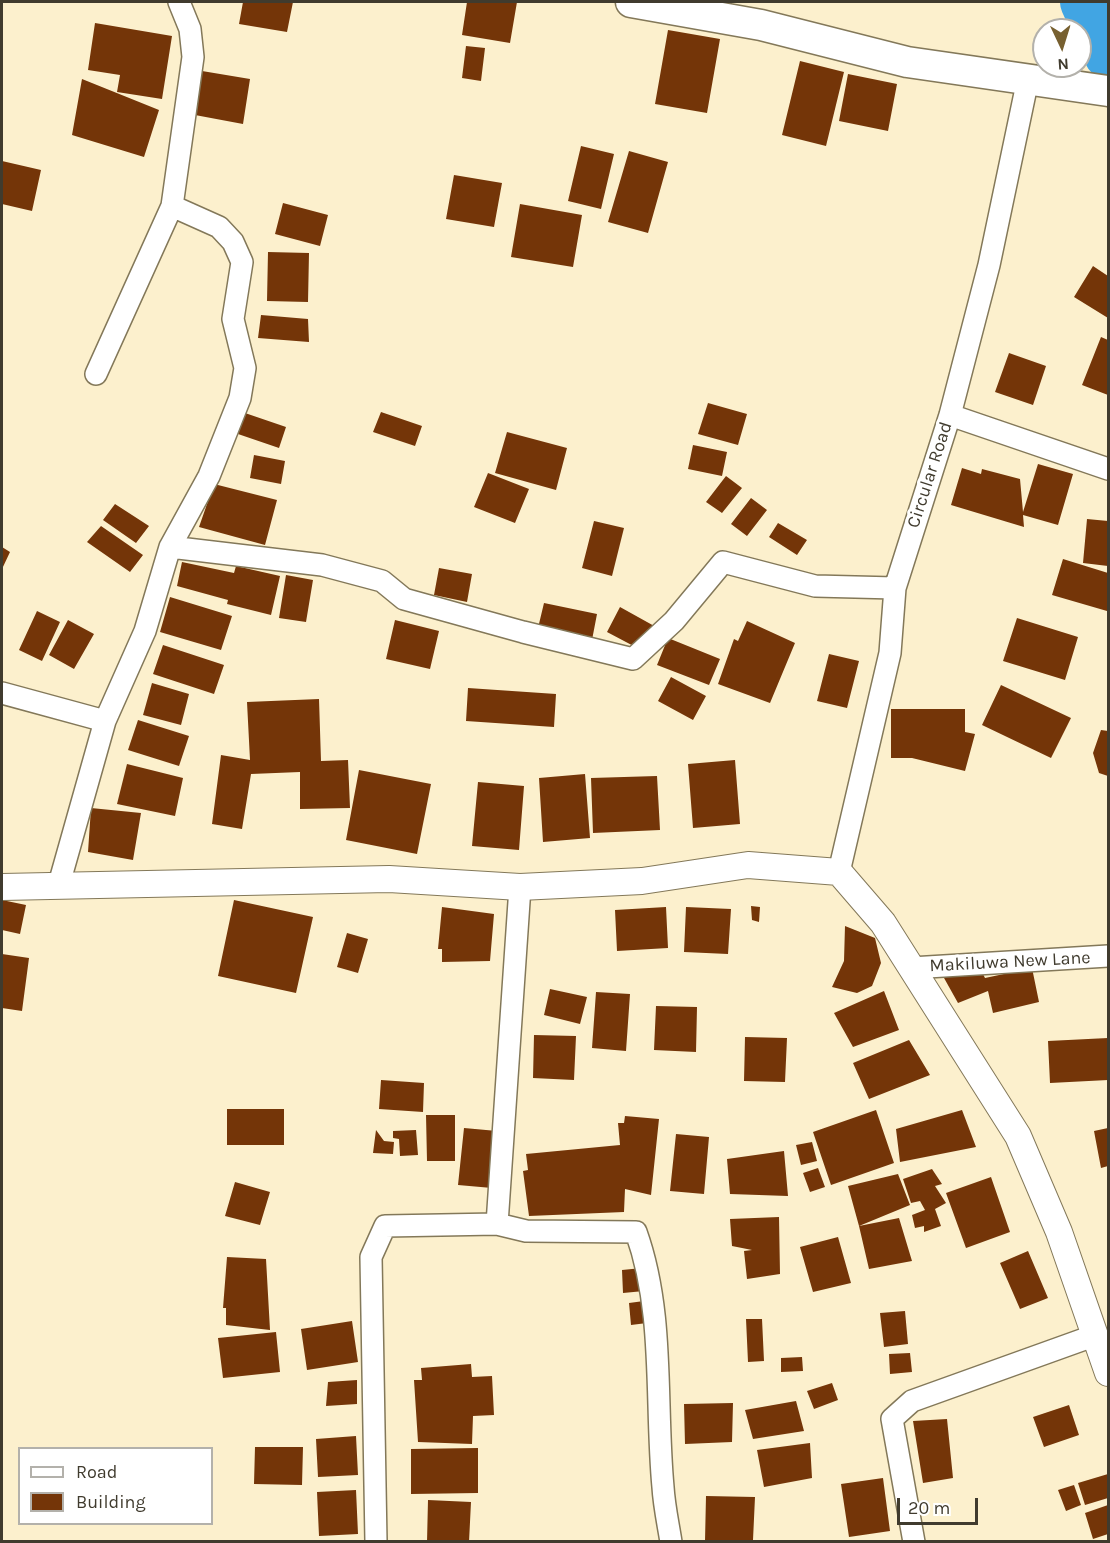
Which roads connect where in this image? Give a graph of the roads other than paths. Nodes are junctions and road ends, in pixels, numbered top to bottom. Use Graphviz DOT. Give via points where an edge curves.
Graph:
graph roads {
  1 [pos="179,2"];
  2 [pos="631,2"];
  3 [pos="1028,79"];
  4 [pos="1095,89"];
  5 [pos="172,206"];
  6 [pos="96,374"];
  7 [pos="950,415"];
  8 [pos="1108,469"];
  9 [pos="170,547"];
  10 [pos="895,588"];
  11 [pos="2,693"];
  12 [pos="105,721"];
  13 [pos="839,872"];
  14 [pos="59,884"];
  15 [pos="2,886"];
  16 [pos="520,887"];
  17 [pos="1108,956"];
  18 [pos="911,968"];
  19 [pos="497,1224"];
  20 [pos="1093,1336"];
  21 [pos="1108,1373"];
  22 [pos="376,1542"];
  23 [pos="671,1542"];
  24 [pos="914,1542"];
  1 -- 5 [label="street" via="190,29 193,57"];
  2 -- 3 [label="main road" via="761,25 907,62"];
  3 -- 4 [label="main road"];
  3 -- 7 [label="street, Circular Road" via="989,266"];
  5 -- 6 [label="street"];
  5 -- 9 [label="street" via="219,227 233,242 242,262 233,319 245,368 240,398 209,476"];
  7 -- 8 [label="street"];
  7 -- 10 [label="street, Circular Road"];
  9 -- 10 [label="street" via="322,565 382,581 404,599 633,659 674,621 723,562 815,586"];
  9 -- 12 [label="street" via="145,631"];
  10 -- 13 [label="street, Circular Road" via="890,653"];
  11 -- 12 [label="street"];
  12 -- 14 [label="street"];
  13 -- 16 [label="street" via="748,865 642,881"];
  13 -- 18 [label="street" via="883,923"];
  14 -- 15 [label="street"];
  14 -- 16 [label="street" via="388,879"];
  16 -- 19 [label="street"];
  17 -- 18 [label="street, Makiluwa New Lane"];
  18 -- 20 [label="street" via="1018,1136 1059,1232"];
  19 -- 22 [label="street" via="386,1226 371,1257"];
  19 -- 23 [label="street" via="526,1231 636,1232 645,1256 655,1320 663,1488"];
  20 -- 21 [label="street"];
  20 -- 24 [label="street" via="912,1401 892,1419"];
}
